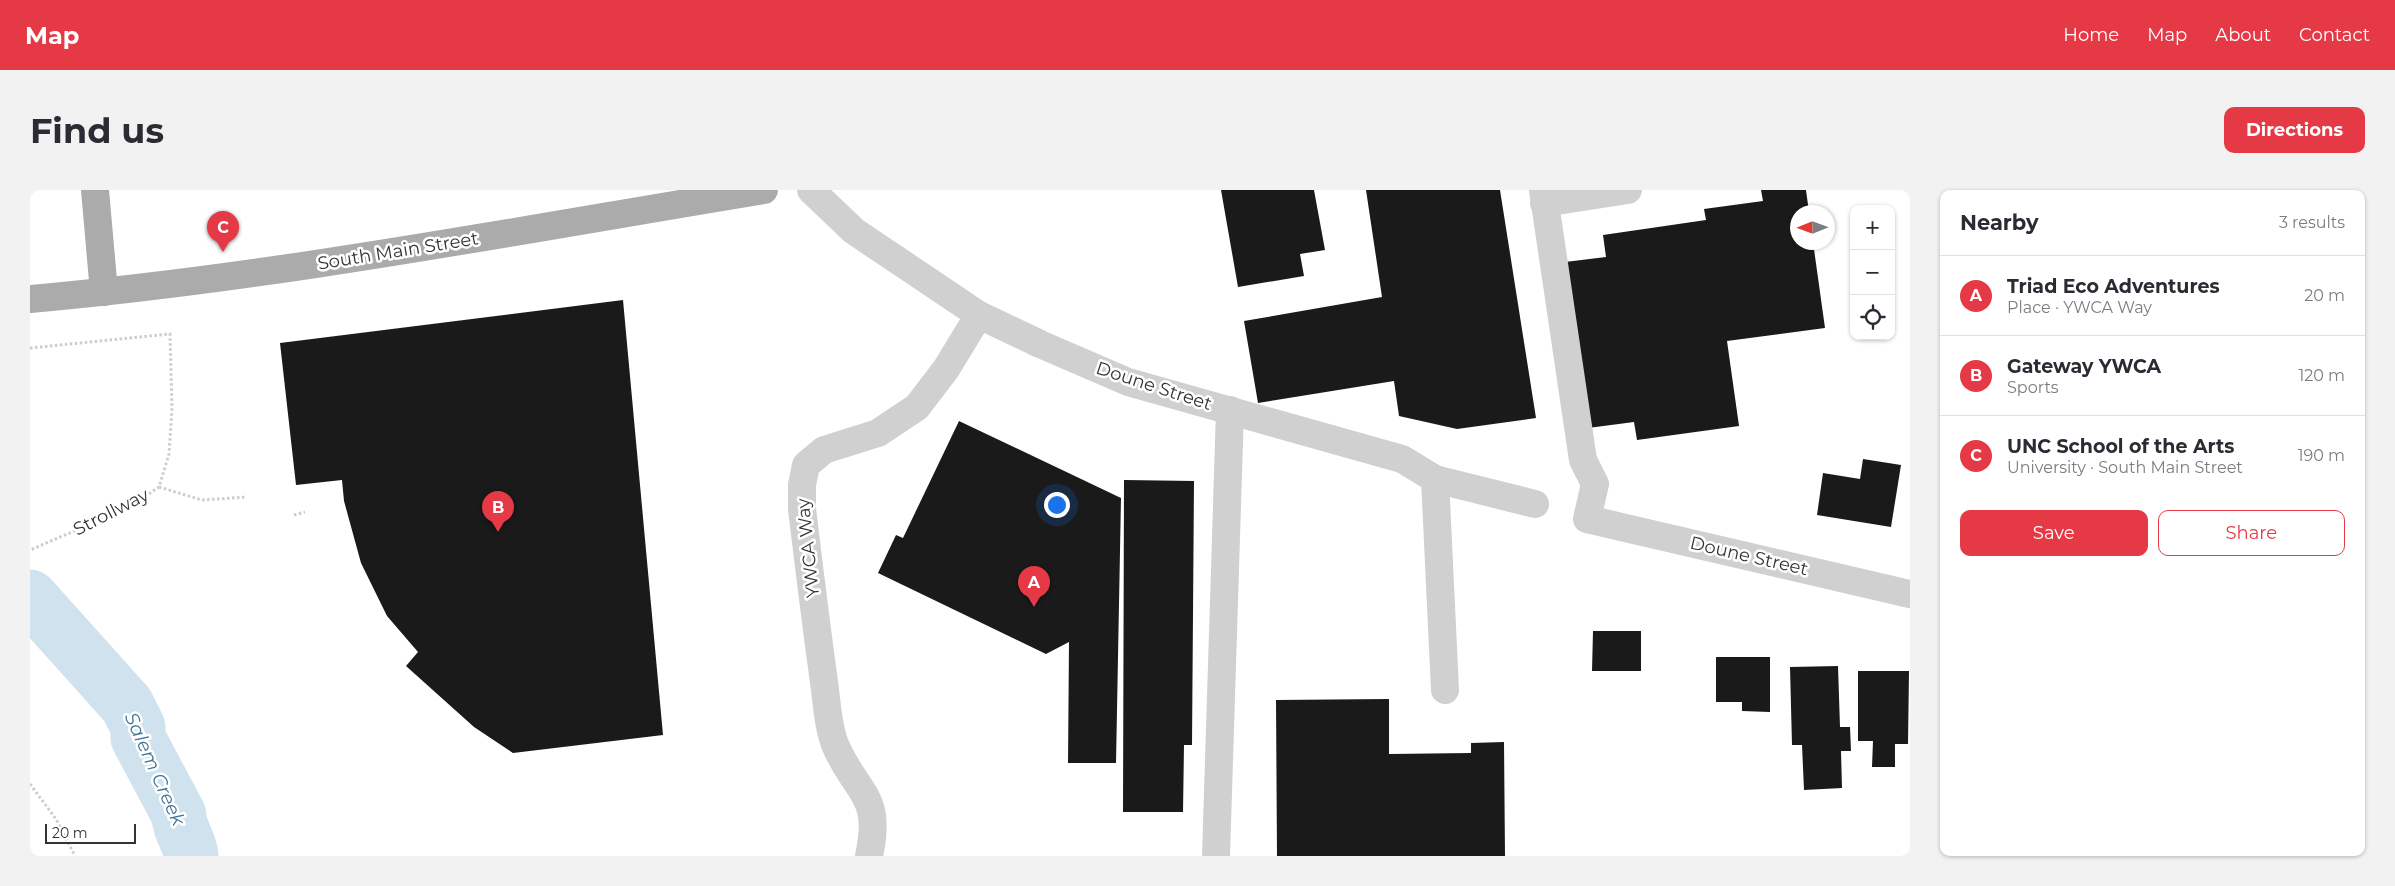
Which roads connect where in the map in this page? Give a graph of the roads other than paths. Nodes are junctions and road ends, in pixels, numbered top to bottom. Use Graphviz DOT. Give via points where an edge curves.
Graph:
graph roads {
  1 [pos="94,190"];
  2 [pos="764,190"];
  3 [pos="811,190"];
  4 [pos="1628,190"];
  5 [pos="1544,197"];
  6 [pos="104,292"];
  7 [pos="30,299"];
  8 [pos="978,315"];
  9 [pos="1230,410"];
  10 [pos="1435,479"];
  11 [pos="1534,504"];
  12 [pos="1910,594"];
  13 [pos="1445,690"];
  14 [pos="869,856"];
  15 [pos="1216,856"];
  1 -- 6 [label="main road"];
  2 -- 6 [label="main road, South Main Street" via="298,267"];
  3 -- 8 [label="street, Doune Street" via="854,231"];
  4 -- 5 [label="street"];
  5 -- 12 [label="street, Doune Street" via="1583,460 1595,484 1587,519"];
  6 -- 7 [label="main road, South Main Street"];
  8 -- 9 [label="street, Doune Street" via="1128,382"];
  8 -- 14 [label="street, YWCA Way" via="946,369 917,407 878,433 824,450 806,464 802,509 829,714 836,747 873,810 874,835"];
  9 -- 10 [label="street, Doune Street" via="1402,459"];
  9 -- 15 [label="street"];
  10 -- 11 [label="street, Doune Street"];
  10 -- 13 [label="street"];
}
